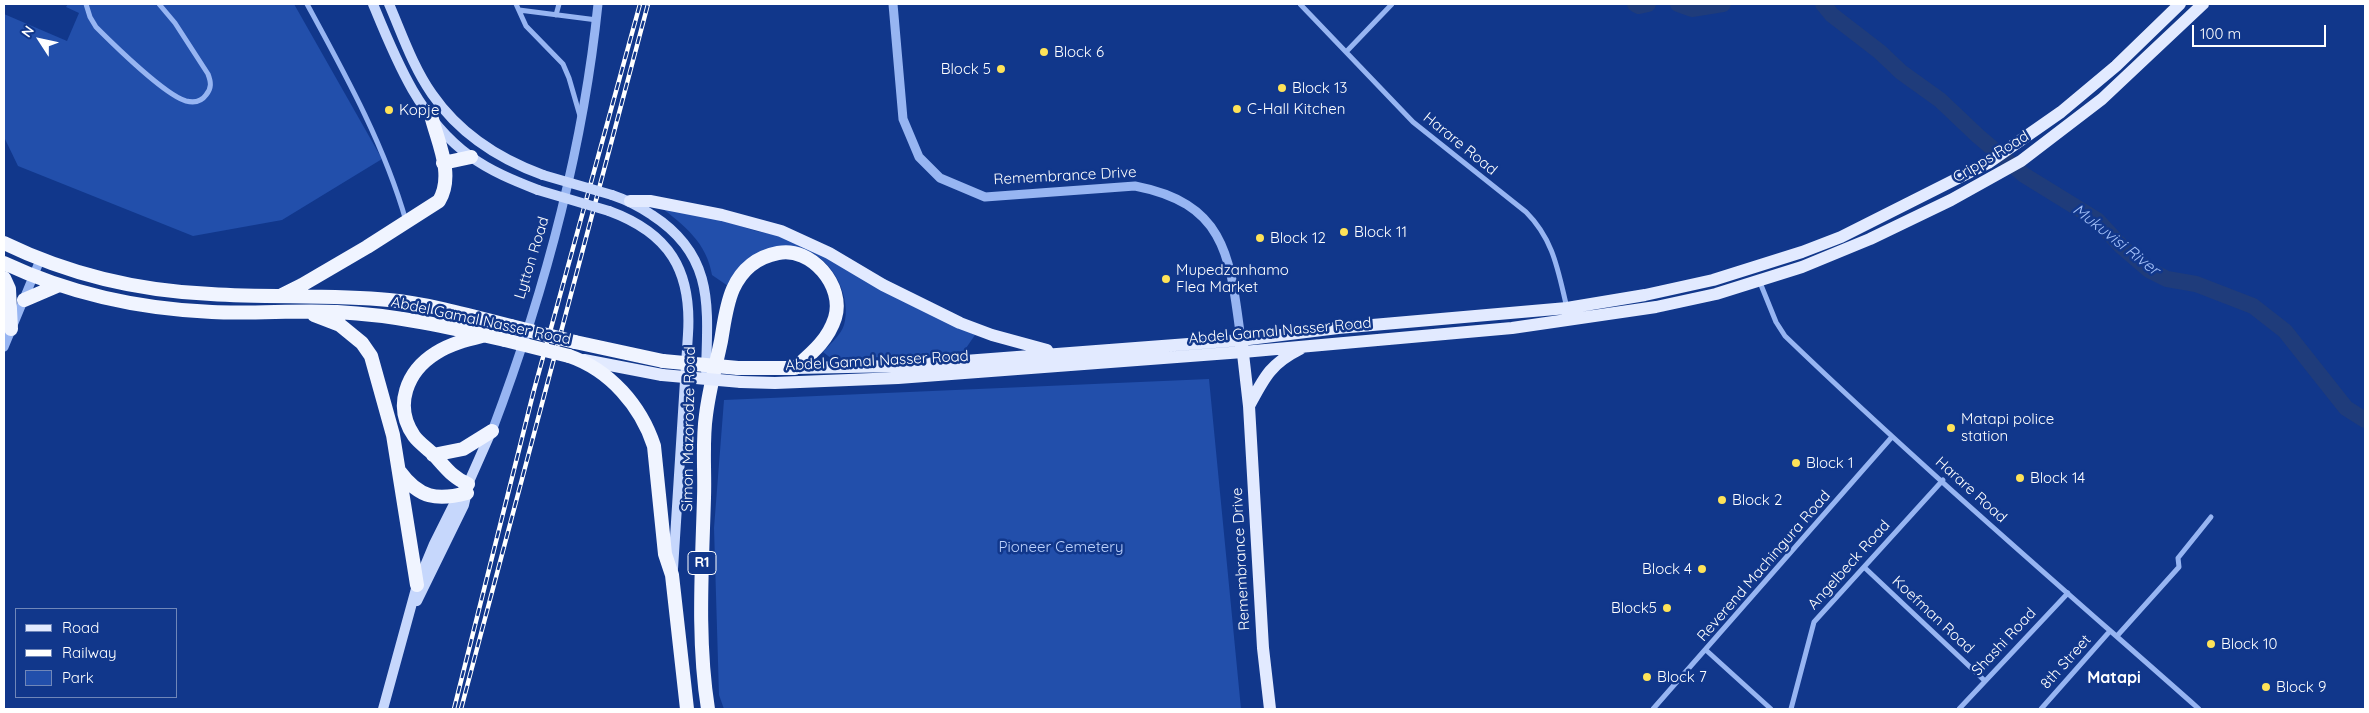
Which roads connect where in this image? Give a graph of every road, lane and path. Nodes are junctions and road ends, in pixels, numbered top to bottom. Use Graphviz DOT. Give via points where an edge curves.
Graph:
graph roads {
  1 [pos="86,4"];
  2 [pos="159,4"];
  3 [pos="307,4"];
  4 [pos="373,4"];
  5 [pos="388,4"];
  6 [pos="516,4"];
  7 [pos="558,4"];
  8 [pos="598,4"];
  9 [pos="893,4"];
  10 [pos="1300,4"];
  11 [pos="1392,4"];
  12 [pos="2180,4"];
  13 [pos="2203,4"];
  14 [pos="519,10"];
  15 [pos="556,15"];
  16 [pos="597,20"];
  17 [pos="1346,52"];
  18 [pos="432,119"];
  19 [pos="582,122"];
  20 [pos="471,158"];
  21 [pos="444,163"];
  22 [pos="630,200"];
  23 [pos="406,222"];
  24 [pos="4,243"];
  25 [pos="40,260"];
  26 [pos="4,263"];
  27 [pos="1757,267"];
  28 [pos="33,277"];
  29 [pos="4,278"];
  30 [pos="1759,280"];
  31 [pos="59,285"];
  32 [pos="279,296"];
  33 [pos="24,300"];
  34 [pos="1567,308"];
  35 [pos="305,311"];
  36 [pos="1568,321"];
  37 [pos="11,329"];
  38 [pos="486,335"];
  39 [pos="1242,346"];
  40 [pos="1306,346"];
  41 [pos="4,347"];
  42 [pos="1055,353"];
  43 [pos="573,357"];
  44 [pos="662,368"];
  45 [pos="795,368"];
  46 [pos="1249,406"];
  47 [pos="705,416"];
  48 [pos="492,431"];
  49 [pos="1891,438"];
  50 [pos="433,455"];
  51 [pos="400,472"];
  52 [pos="1942,480"];
  53 [pos="464,491"];
  54 [pos="2211,517"];
  55 [pos="1864,567"];
  56 [pos="672,575"];
  57 [pos="417,585"];
  58 [pos="2068,593"];
  59 [pos="412,610"];
  60 [pos="2110,631"];
  61 [pos="2116,636"];
  62 [pos="1706,651"];
  63 [pos="1985,681"];
  64 [pos="1269,694"];
  65 [pos="384,709"];
  66 [pos="687,709"];
  67 [pos="708,709"];
  68 [pos="1270,709"];
  69 [pos="1278,709"];
  70 [pos="1654,709"];
  71 [pos="1771,709"];
  72 [pos="1790,709"];
  73 [pos="1959,709"];
  74 [pos="2041,709"];
  75 [pos="2199,709"];
  1 -- 2 [label="street" via="96,27 165,88 186,101 203,100 212,83 208,74"];
  3 -- 23 [label="street" via="364,111 399,195"];
  4 -- 18 [label="main road, R1" via="407,80"];
  5 -- 22 [label="main road, Simon Mazorodze Road / R1, bridge" via="420,74 460,126 496,154 543,175"];
  6 -- 14 [label="street"];
  7 -- 15 [label="street"];
  8 -- 16 [label="street, Lytton Road"];
  9 -- 39 [label="street, Remembrance Drive" via="903,119 919,157 940,178 985,197 1135,186 1157,190 1183,201 1210,225 1225,248"];
  10 -- 17 [label="street, Harare Road"];
  11 -- 17 [label="street"];
  12 -- 27 [label="main road, Cripps Road" via="2116,66 2006,152 1857,230"];
  13 -- 30 [label="main road, Cripps Road" via="2102,99 2021,161 1870,239 1802,267"];
  14 -- 15 [label="street"];
  14 -- 19 [label="street" via="526,26 563,64"];
  15 -- 16 [label="street"];
  16 -- 19 [label="street, Lytton Road"];
  17 -- 34 [label="street, Harare Road" via="1413,122 1538,224 1554,255"];
  18 -- 20 [label="main road, R1"];
  18 -- 21 [label="highway"];
  19 -- 48 [label="street, Lytton Road" via="563,207 513,374"];
  20 -- 21 [label="highway"];
  20 -- 56 [label="main road, Simon Mazorodze Road / R1, bridge" via="538,190 630,219 663,244 682,272 688,298 688,334"];
  21 -- 23 [label="highway" via="445,192 439,201"];
  22 -- 42 [label="main road" via="722,215 781,231 960,323"];
  22 -- 47 [label="main road, Simon Mazorodze Road / R1" via="675,233 689,249 702,276 707,333"];
  23 -- 32 [label="highway"];
  24 -- 25 [label="highway, Abdel Gamal Nasser Road"];
  25 -- 28 [label="street"];
  25 -- 32 [label="highway, Abdel Gamal Nasser Road" via="141,287"];
  26 -- 28 [label="highway, Abdel Gamal Nasser Road"];
  27 -- 30 [label="street, Harare Road"];
  27 -- 34 [label="main road, Abdel Gamal Nasser Road" via="1679,288"];
  28 -- 31 [label="highway, Abdel Gamal Nasser Road"];
  28 -- 33 [label="street"];
  29 -- 37 [label="highway" via="9,289"];
  30 -- 36 [label="main road, Abdel Gamal Nasser Road" via="1656,308"];
  30 -- 49 [label="street, Harare Road" via="1785,336"];
  31 -- 33 [label="highway"];
  31 -- 35 [label="highway, Abdel Gamal Nasser Road" via="110,299 182,310"];
  32 -- 44 [label="highway, Abdel Gamal Nasser Road, bridge" via="390,300 426,305 575,342"];
  33 -- 37 [label="street"];
  34 -- 36 [label="street, Harare Road"];
  34 -- 39 [label="main road, Abdel Gamal Nasser Road" via="1338,328"];
  35 -- 38 [label="highway, Abdel Gamal Nasser Road" via="404,318"];
  35 -- 51 [label="highway" via="340,325 362,343 371,356"];
  36 -- 40 [label="main road, Abdel Gamal Nasser Road"];
  37 -- 41 [label="street"];
  38 -- 43 [label="highway, Abdel Gamal Nasser Road, bridge"];
  38 -- 50 [label="highway" via="436,353 408,384 403,404 407,424"];
  39 -- 40 [label="main road, Abdel Gamal Nasser Road"];
  39 -- 42 [label="main road, Abdel Gamal Nasser Road"];
  39 -- 44 [label="main road, Abdel Gamal Nasser Road, bridge" via="898,378 775,383 741,382"];
  39 -- 46 [label="main road, Remembrance Drive"];
  40 -- 46 [label="main road" via="1282,358 1264,378"];
  42 -- 45 [label="main road, Abdel Gamal Nasser Road" via="899,366"];
  43 -- 44 [label="main road, Abdel Gamal Nasser Road"];
  43 -- 56 [label="highway" via="614,385 630,399 644,419 654,446 665,554"];
  44 -- 45 [label="highway, Abdel Gamal Nasser Road, bridge"];
  45 -- 47 [label="highway" via="823,342 836,316 836,303 833,287 814,262 792,252 781,252 751,264 733,289"];
  46 -- 64 [label="main road, Remembrance Drive" via="1263,648"];
  47 -- 67 [label="highway, Simon Mazorodze Road / R1" via="702,583 704,678"];
  48 -- 50 [label="highway" via="463,449"];
  48 -- 53 [label="main road, Lytton Road"];
  49 -- 52 [label="street, Harare Road"];
  49 -- 62 [label="street, Reverend Machingura Road"];
  50 -- 53 [label="highway"];
  51 -- 53 [label="highway" via="410,485 425,494 441,498"];
  51 -- 57 [label="highway"];
  52 -- 55 [label="street, Angelbeck Road"];
  52 -- 58 [label="street, Harare Road"];
  53 -- 57 [label="main road, Lytton Road"];
  53 -- 59 [label="main road, Lytton Road" via="464,505"];
  54 -- 61 [label="street" via="2178,558 2179,567"];
  55 -- 63 [label="street, Koefman Road"];
  55 -- 72 [label="street, Angelbeck Road" via="1814,622"];
  56 -- 66 [label="highway, Simon Mazorodze Road / R1"];
  57 -- 59 [label="main road, Lytton Road"];
  58 -- 60 [label="street, Harare Road"];
  58 -- 63 [label="street, Shashi Road"];
  59 -- 65 [label="main road, Lytton Road"];
  60 -- 61 [label="street, Harare Road"];
  60 -- 74 [label="street, 8th Street"];
  61 -- 75 [label="street, Harare Road"];
  62 -- 70 [label="street, Reverend Machingura Road"];
  62 -- 71 [label="street"];
  63 -- 73 [label="street, Shashi Road"];
  64 -- 68 [label="main road, Remembrance Drive"];
  64 -- 69 [label="main road"];
}
